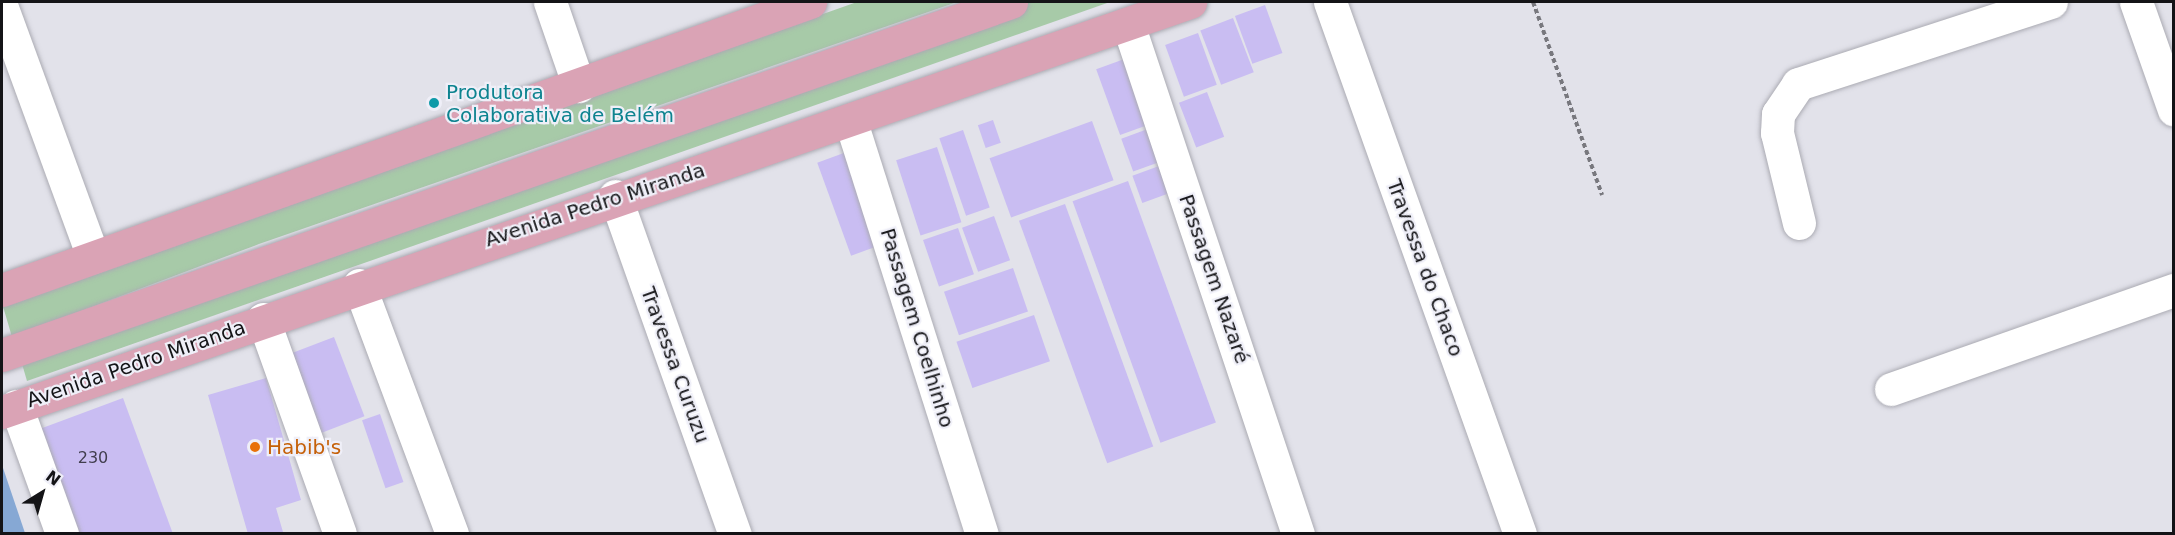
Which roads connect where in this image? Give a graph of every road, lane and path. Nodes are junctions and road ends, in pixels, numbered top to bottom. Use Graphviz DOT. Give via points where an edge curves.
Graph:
graph roads {
  1 [pos="550,2"];
  2 [pos="810,2"];
  3 [pos="1011,2"];
  4 [pos="1190,2"];
  5 [pos="1330,2"];
  6 [pos="1533,2"];
  7 [pos="2051,2"];
  8 [pos="2136,2"];
  9 [pos="2,8"];
  10 [pos="1128,24"];
  11 [pos="579,86"];
  12 [pos="2174,110"];
  13 [pos="851,122"];
  14 [pos="1602,195"];
  15 [pos="615,196"];
  16 [pos="1799,223"];
  17 [pos="93,257"];
  18 [pos="359,285"];
  19 [pos="2,290"];
  20 [pos="2174,290"];
  21 [pos="262,319"];
  22 [pos="2,355"];
  23 [pos="1891,390"];
  24 [pos="9,409"];
  25 [pos="62,534"];
  26 [pos="340,534"];
  27 [pos="452,534"];
  28 [pos="735,534"];
  29 [pos="982,534"];
  30 [pos="1298,534"];
  31 [pos="1520,534"];
  1 -- 11 [label="street"];
  2 -- 11 [label="main road"];
  3 -- 22 [label="main road"];
  4 -- 10 [label="main road, Avenida Pedro Miranda"];
  5 -- 31 [label="street, Travessa do Chaco"];
  6 -- 14 [label="path"];
  7 -- 16 [label="street" via="1798,84 1778,114 1777,133"];
  8 -- 12 [label="street"];
  9 -- 17 [label="street"];
  10 -- 13 [label="main road, Avenida Pedro Miranda"];
  10 -- 30 [label="street, Passagem Nazaré"];
  11 -- 17 [label="main road"];
  13 -- 15 [label="main road, Avenida Pedro Miranda"];
  13 -- 29 [label="street, Passagem Coelhinho"];
  15 -- 18 [label="main road, Avenida Pedro Miranda"];
  15 -- 28 [label="street, Travessa Curuzu"];
  17 -- 19 [label="main road"];
  18 -- 21 [label="main road, Avenida Pedro Miranda"];
  18 -- 27 [label="street"];
  20 -- 23 [label="street"];
  21 -- 24 [label="main road, Avenida Pedro Miranda"];
  21 -- 26 [label="street"];
  24 -- 25 [label="street"];
}
